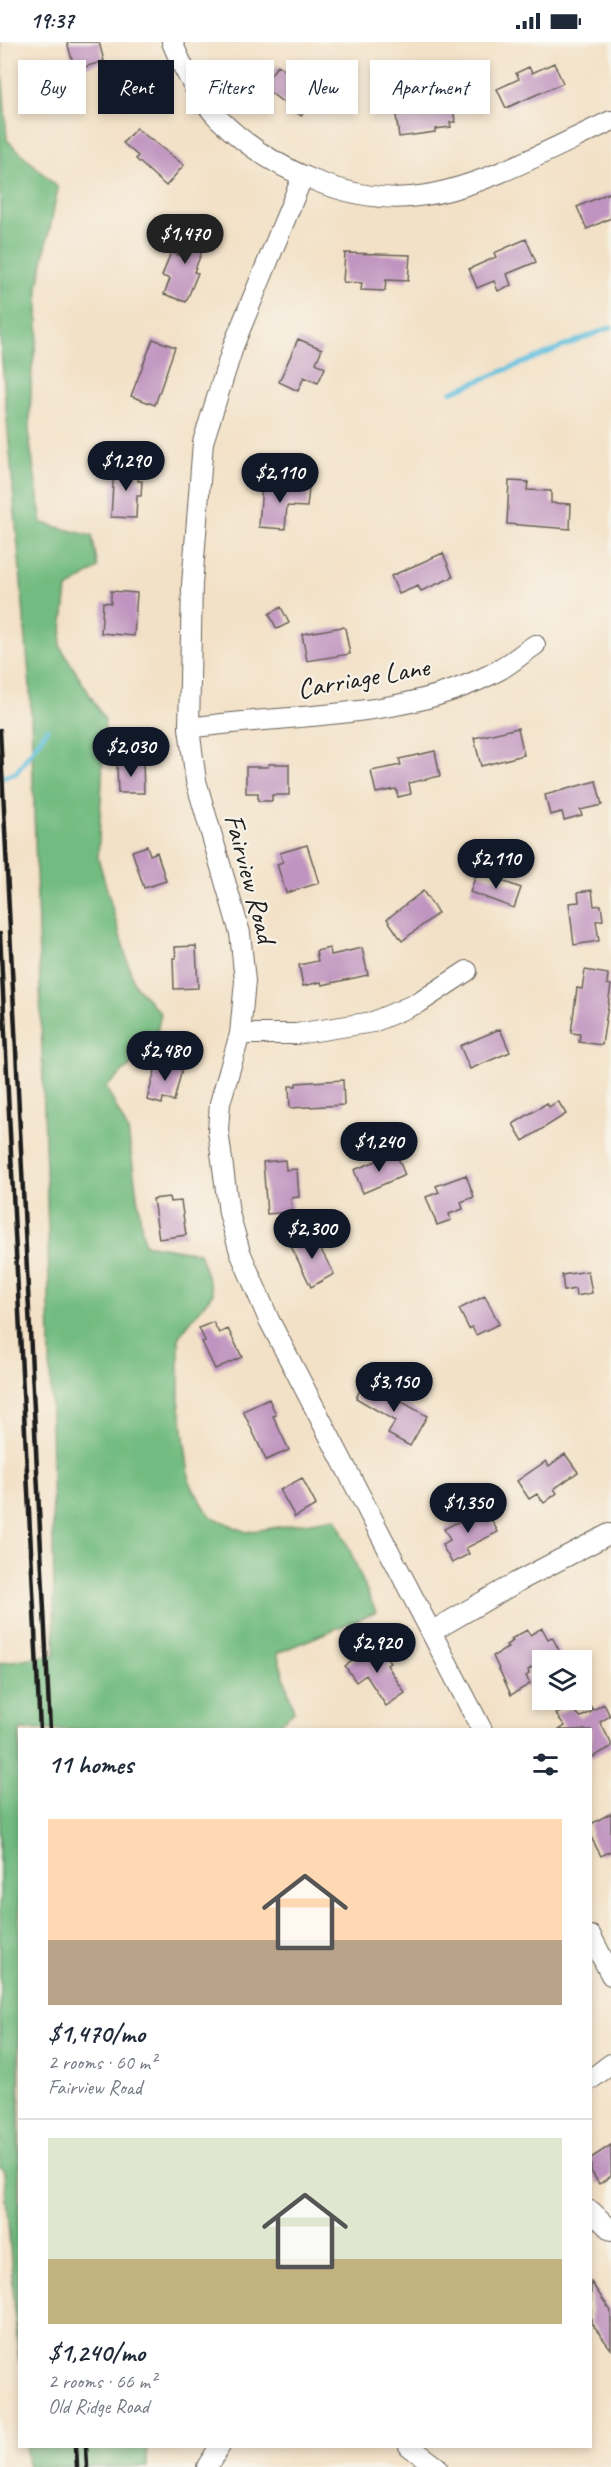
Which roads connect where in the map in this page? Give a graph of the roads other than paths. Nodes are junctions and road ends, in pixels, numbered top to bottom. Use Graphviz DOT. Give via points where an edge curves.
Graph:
graph roads {
  1 [pos="172,42"];
  2 [pos="611,121"];
  3 [pos="302,177"];
  4 [pos="535,645"];
  5 [pos="189,728"];
  6 [pos="467,971"];
  7 [pos="240,1034"];
  8 [pos="609,1534"];
  9 [pos="431,1632"];
  10 [pos="481,1728"];
  11 [pos="592,1938"];
  12 [pos="611,1975"];
  13 [pos="611,2064"];
  14 [pos="592,2078"];
  15 [pos="592,2212"];
  16 [pos="611,2230"];
  17 [pos="219,2448"];
  18 [pos="412,2448"];
  19 [pos="207,2467"];
  20 [pos="437,2467"];
  1 -- 3 [label="street" via="196,88 218,118 245,142"];
  2 -- 3 [label="street" via="479,180 426,195 395,198"];
  3 -- 5 [label="street, Fairview Road" via="234,344 203,442 192,585"];
  4 -- 5 [label="street, Carriage Lane" via="501,668 440,695 330,715"];
  5 -- 7 [label="street, Fairview Road" via="196,782 240,933 245,981"];
  6 -- 7 [label="street" via="420,1002 373,1022 296,1034"];
  7 -- 9 [label="street, Fairview Road" via="220,1103 218,1130 229,1213 240,1252 269,1320"];
  8 -- 9 [label="street"];
  9 -- 10 [label="street, Fairview Road"];
  11 -- 12 [label="street"];
  13 -- 14 [label="street"];
  15 -- 16 [label="street"];
  17 -- 19 [label="street"];
  18 -- 20 [label="street"];
}
